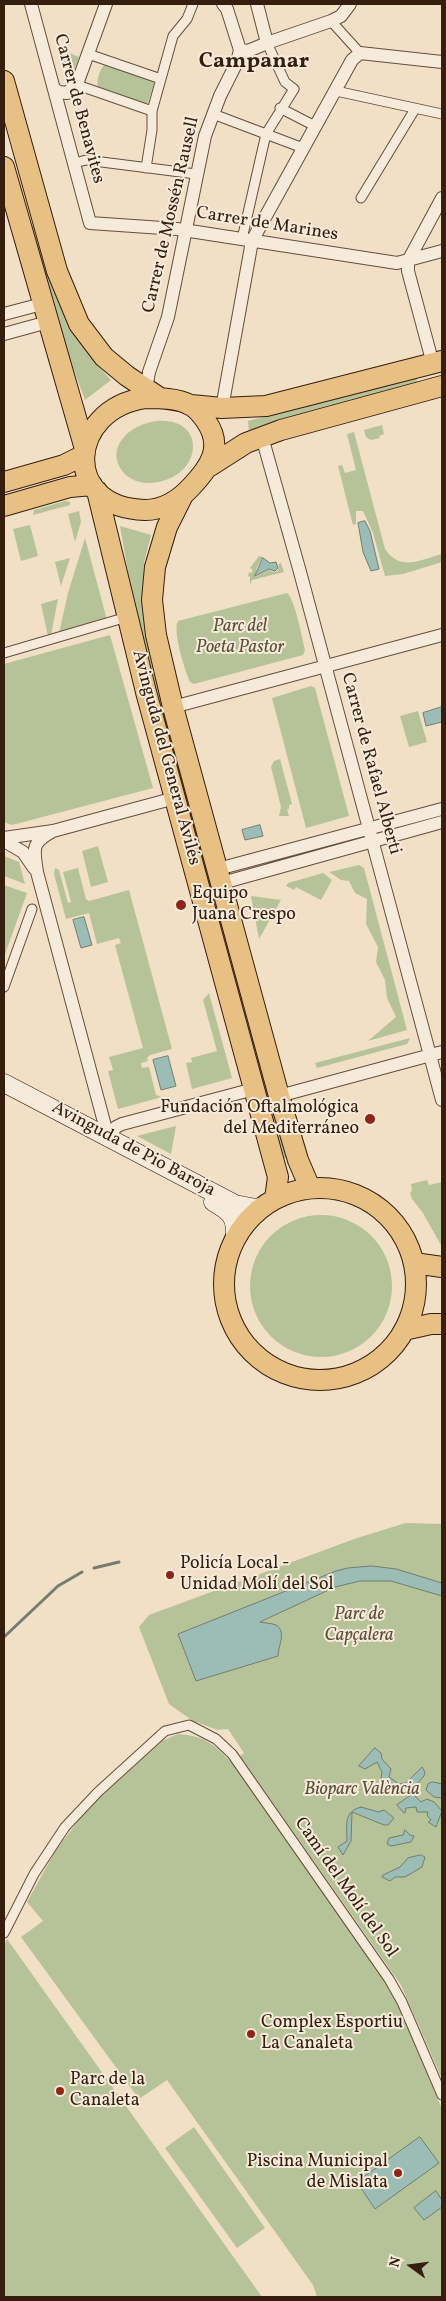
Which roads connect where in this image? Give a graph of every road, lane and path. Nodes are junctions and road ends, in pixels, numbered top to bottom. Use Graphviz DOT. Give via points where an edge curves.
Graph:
graph roads {
  1 [pos="31,4"];
  2 [pos="106,4"];
  3 [pos="193,4"];
  4 [pos="223,4"];
  5 [pos="257,4"];
  6 [pos="350,4"];
  7 [pos="331,21"];
  8 [pos="267,42"];
  9 [pos="240,50"];
  10 [pos="360,53"];
  11 [pos="94,56"];
  12 [pos="442,62"];
  13 [pos="161,79"];
  14 [pos="4,81"];
  15 [pos="83,87"];
  16 [pos="54,89"];
  17 [pos="336,91"];
  18 [pos="280,108"];
  19 [pos="415,109"];
  20 [pos="152,111"];
  21 [pos="213,114"];
  22 [pos="442,114"];
  23 [pos="4,124"];
  24 [pos="315,126"];
  25 [pos="266,134"];
  26 [pos="302,148"];
  27 [pos="75,163"];
  28 [pos="4,167"];
  29 [pos="146,168"];
  30 [pos="196,174"];
  31 [pos="31,180"];
  32 [pos="361,198"];
  33 [pos="442,198"];
  34 [pos="90,223"];
  35 [pos="186,230"];
  36 [pos="247,240"];
  37 [pos="442,251"];
  38 [pos="408,261"];
  39 [pos="45,313"];
  40 [pos="4,314"];
  41 [pos="4,334"];
  42 [pos="438,363"];
  43 [pos="442,390"];
  44 [pos="153,394"];
  45 [pos="191,405"];
  46 [pos="222,408"];
  47 [pos="262,437"];
  48 [pos="84,452"];
  49 [pos="210,466"];
  50 [pos="4,482"];
  51 [pos="94,488"];
  52 [pos="182,497"];
  53 [pos="4,506"];
  54 [pos="127,617"];
  55 [pos="442,635"];
  56 [pos="4,653"];
  57 [pos="325,666"];
  58 [pos="173,707"];
  59 [pos="175,798"];
  60 [pos="442,809"];
  61 [pos="442,822"];
  62 [pos="53,831"];
  63 [pos="371,835"];
  64 [pos="4,840"];
  65 [pos="36,872"];
  66 [pos="220,876"];
  67 [pos="32,910"];
  68 [pos="4,987"];
  69 [pos="436,1053"];
  70 [pos="4,1083"];
  71 [pos="254,1089"];
  72 [pos="4,1094"];
  73 [pos="279,1096"];
  74 [pos="442,1100"];
  75 [pos="108,1137"];
  76 [pos="310,1188"];
  77 [pos="270,1203"];
  78 [pos="235,1240"];
  79 [pos="414,1263"];
  80 [pos="442,1268"];
  81 [pos="442,1324"];
  82 [pos="404,1330"];
  83 [pos="4,1933"];
  84 [pos="442,2095"];
  1 -- 16 [label="street, Carrer de Benavites"];
  2 -- 16 [label="street" via="77,84 67,94"];
  3 -- 13 [label="street" via="174,36"];
  4 -- 9 [label="street"];
  5 -- 8 [label="street"];
  6 -- 7 [label="street" via="341,16"];
  7 -- 8 [label="street"];
  7 -- 10 [label="street"];
  8 -- 9 [label="street" via="245,52"];
  8 -- 18 [label="street" via="285,82 294,89"];
  9 -- 21 [label="street, Carrer de Mossén Rausell"];
  10 -- 12 [label="street"];
  10 -- 17 [label="street" via="352,60"];
  11 -- 13 [label="street"];
  13 -- 20 [label="street"];
  14 -- 31 [label="main road"];
  15 -- 20 [label="street"];
  16 -- 27 [label="street, Carrer de Benavites"];
  17 -- 19 [label="street"];
  17 -- 24 [label="street"];
  18 -- 24 [label="street"];
  18 -- 25 [label="street"];
  19 -- 22 [label="street"];
  19 -- 32 [label="street"];
  20 -- 29 [label="street"];
  21 -- 25 [label="street"];
  21 -- 30 [label="street, Carrer de Mossén Rausell"];
  23 -- 31 [label="main road" via="19,172"];
  24 -- 26 [label="street"];
  25 -- 26 [label="street"];
  25 -- 36 [label="street"];
  26 -- 36 [label="street"];
  27 -- 29 [label="street" via="86,160"];
  27 -- 34 [label="street, Carrer de Benavites"];
  28 -- 39 [label="main road"];
  29 -- 30 [label="street"];
  30 -- 35 [label="street, Carrer de Mossén Rausell"];
  31 -- 44 [label="main road" via="57,272 79,324 104,357"];
  33 -- 38 [label="street"];
  34 -- 35 [label="street, Carrer de Marines"];
  35 -- 36 [label="street, Carrer de Marines"];
  35 -- 44 [label="street, Carrer de Mossén Rausell" via="168,317 149,372"];
  36 -- 38 [label="street, Carrer de Marines" via="396,263"];
  36 -- 46 [label="street" via="248,256"];
  37 -- 38 [label="street, Carrer de Marines"];
  38 -- 42 [label="street" via="408,271"];
  39 -- 40 [label="street"];
  39 -- 41 [label="street"];
  39 -- 48 [label="main road"];
  42 -- 46 [label="main road" via="288,402 252,408"];
  43 -- 47 [label="main road"];
  44 -- 45 [label="main road"];
  44 -- 48 [label="main road" via="116,407 94,428"];
  45 -- 46 [label="main road"];
  45 -- 49 [label="main road" via="202,415 214,438"];
  47 -- 49 [label="main road"];
  47 -- 57 [label="street, Carrer de Rafael Alberti"];
  48 -- 50 [label="main road" via="64,465"];
  48 -- 51 [label="main road" via="86,474"];
  49 -- 52 [label="main road"];
  51 -- 52 [label="main road" via="122,506 144,510 157,509"];
  51 -- 53 [label="main road" via="70,487"];
  51 -- 54 [label="main road, Avinguda del General Avilés"];
  52 -- 58 [label="main road, Avinguda del General Avilés" via="163,535 152,600 156,635"];
  54 -- 56 [label="street"];
  54 -- 59 [label="main road, Avinguda del General Avilés"];
  55 -- 57 [label="street"];
  57 -- 58 [label="street"];
  57 -- 63 [label="street, Carrer de Rafael Alberti"];
  58 -- 66 [label="main road, Avinguda del General Avilés"];
  59 -- 62 [label="street"];
  59 -- 71 [label="main road, Avinguda del General Avilés"];
  60 -- 63 [label="street"];
  61 -- 63 [label="street"];
  62 -- 64 [label="street"];
  62 -- 65 [label="street" via="41,837 34,848"];
  63 -- 66 [label="street"];
  63 -- 69 [label="street, Carrer de Rafael Alberti"];
  64 -- 65 [label="street" via="23,852"];
  65 -- 75 [label="street"];
  66 -- 73 [label="main road, Avinguda del General Avilés"];
  67 -- 68 [label="street"];
  69 -- 73 [label="street"];
  69 -- 74 [label="street, Carrer de Rafael Alberti"];
  70 -- 75 [label="main road, Avinguda de Pio Baroja"];
  71 -- 75 [label="street" via="122,1124"];
  71 -- 77 [label="main road, Avinguda del General Avilés" via="278,1177"];
  72 -- 78 [label="main road, Avinguda de Pio Baroja" via="230,1213 234,1220"];
  73 -- 76 [label="main road, Avinguda del General Avilés"];
  75 -- 77 [label="main road, Avinguda de Pio Baroja" via="235,1204 256,1208"];
  76 -- 77 [label="main road" via="292,1192"];
  76 -- 79 [label="main road" via="352,1193 376,1206 400,1231"];
  77 -- 78 [label="main road" via="248,1221"];
  78 -- 82 [label="main road" via="227,1260 224,1289 230,1318 244,1344 278,1371 320,1381 349,1376 363,1371 381,1358"];
  79 -- 80 [label="main road"];
  79 -- 82 [label="main road" via="416,1294"];
  81 -- 82 [label="main road"];
  83 -- 84 [label="street, Camí del Molí del Sol" via="34,1874 66,1826 165,1731 189,1725 216,1739 232,1754 389,1980 402,2002"];
}
